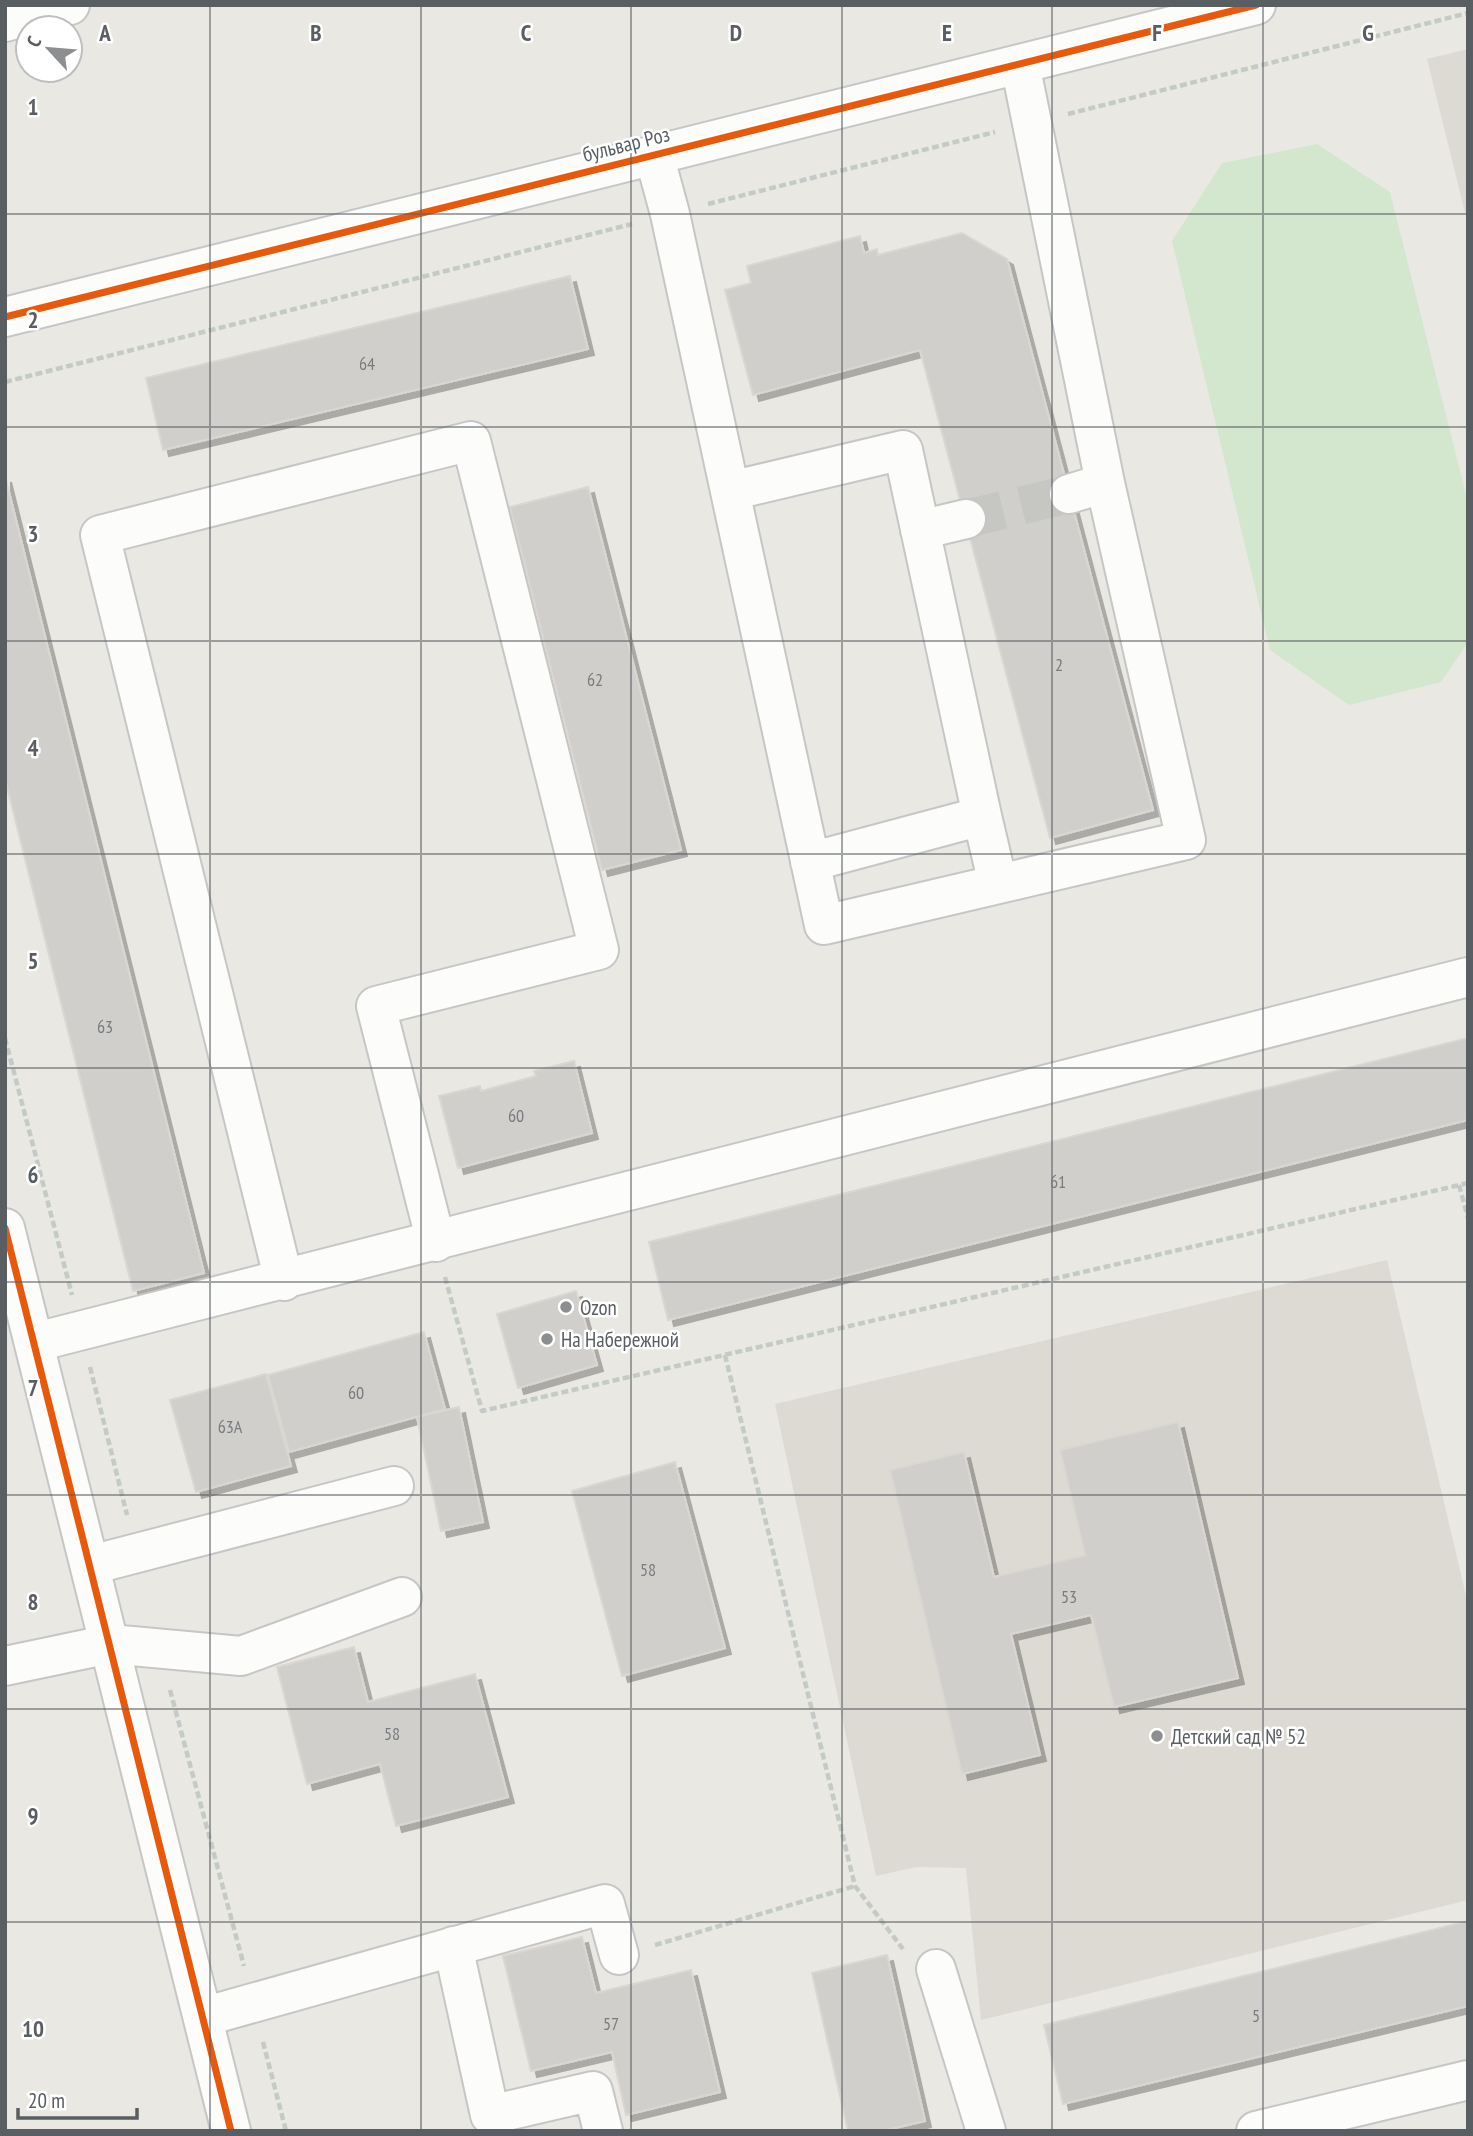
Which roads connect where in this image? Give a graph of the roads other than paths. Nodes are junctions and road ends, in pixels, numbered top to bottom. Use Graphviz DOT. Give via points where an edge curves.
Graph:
graph roads {
  1 [pos="70,5"];
  2 [pos="1256,5"];
  3 [pos="5,22"];
  4 [pos="1020,64"];
  5 [pos="654,155"];
  6 [pos="5,317"];
  7 [pos="1105,483"];
  8 [pos="730,491"];
  9 [pos="1069,494"];
  10 [pos="966,519"];
  11 [pos="920,530"];
  12 [pos="982,816"];
  13 [pos="810,862"];
  14 [pos="998,884"];
  15 [pos="1468,977"];
  16 [pos="5,1228"];
  17 [pos="436,1242"];
  18 [pos="284,1281"];
  19 [pos="36,1342"];
  20 [pos="394,1486"];
  21 [pos="91,1565"];
  22 [pos="402,1597"];
  23 [pos="110,1644"];
  24 [pos="5,1666"];
  25 [pos="453,1946"];
  26 [pos="620,1955"];
  27 [pos="936,1969"];
  28 [pos="203,2017"];
  29 [pos="1468,2080"];
  30 [pos="231,2131"];
  31 [pos="603,2131"];
  32 [pos="986,2131"];
  33 [pos="1256,2131"];
  1 -- 3 [label="street"];
  2 -- 4 [label="street, бульвар Роз"];
  4 -- 5 [label="street, бульвар Роз"];
  4 -- 7 [label="street"];
  5 -- 6 [label="street, бульвар Роз"];
  5 -- 8 [label="street"];
  7 -- 9 [label="street"];
  7 -- 14 [label="street" via="1186,840"];
  8 -- 11 [label="street" via="903,450"];
  8 -- 13 [label="street"];
  10 -- 11 [label="street"];
  11 -- 12 [label="street"];
  12 -- 13 [label="street"];
  12 -- 14 [label="street"];
  13 -- 14 [label="street" via="824,925"];
  15 -- 17 [label="street"];
  16 -- 19 [label="street"];
  17 -- 18 [label="street"];
  17 -- 18 [label="street" via="376,1006 599,950 471,441 100,535"];
  18 -- 19 [label="street"];
  19 -- 21 [label="street"];
  20 -- 21 [label="street"];
  21 -- 23 [label="street"];
  22 -- 23 [label="street" via="241,1656"];
  23 -- 24 [label="street"];
  23 -- 28 [label="street"];
  25 -- 26 [label="street" via="605,1903"];
  25 -- 28 [label="street"];
  25 -- 31 [label="street" via="489,2115 593,2091"];
  27 -- 32 [label="street"];
  28 -- 30 [label="street"];
  29 -- 33 [label="street"];
}
